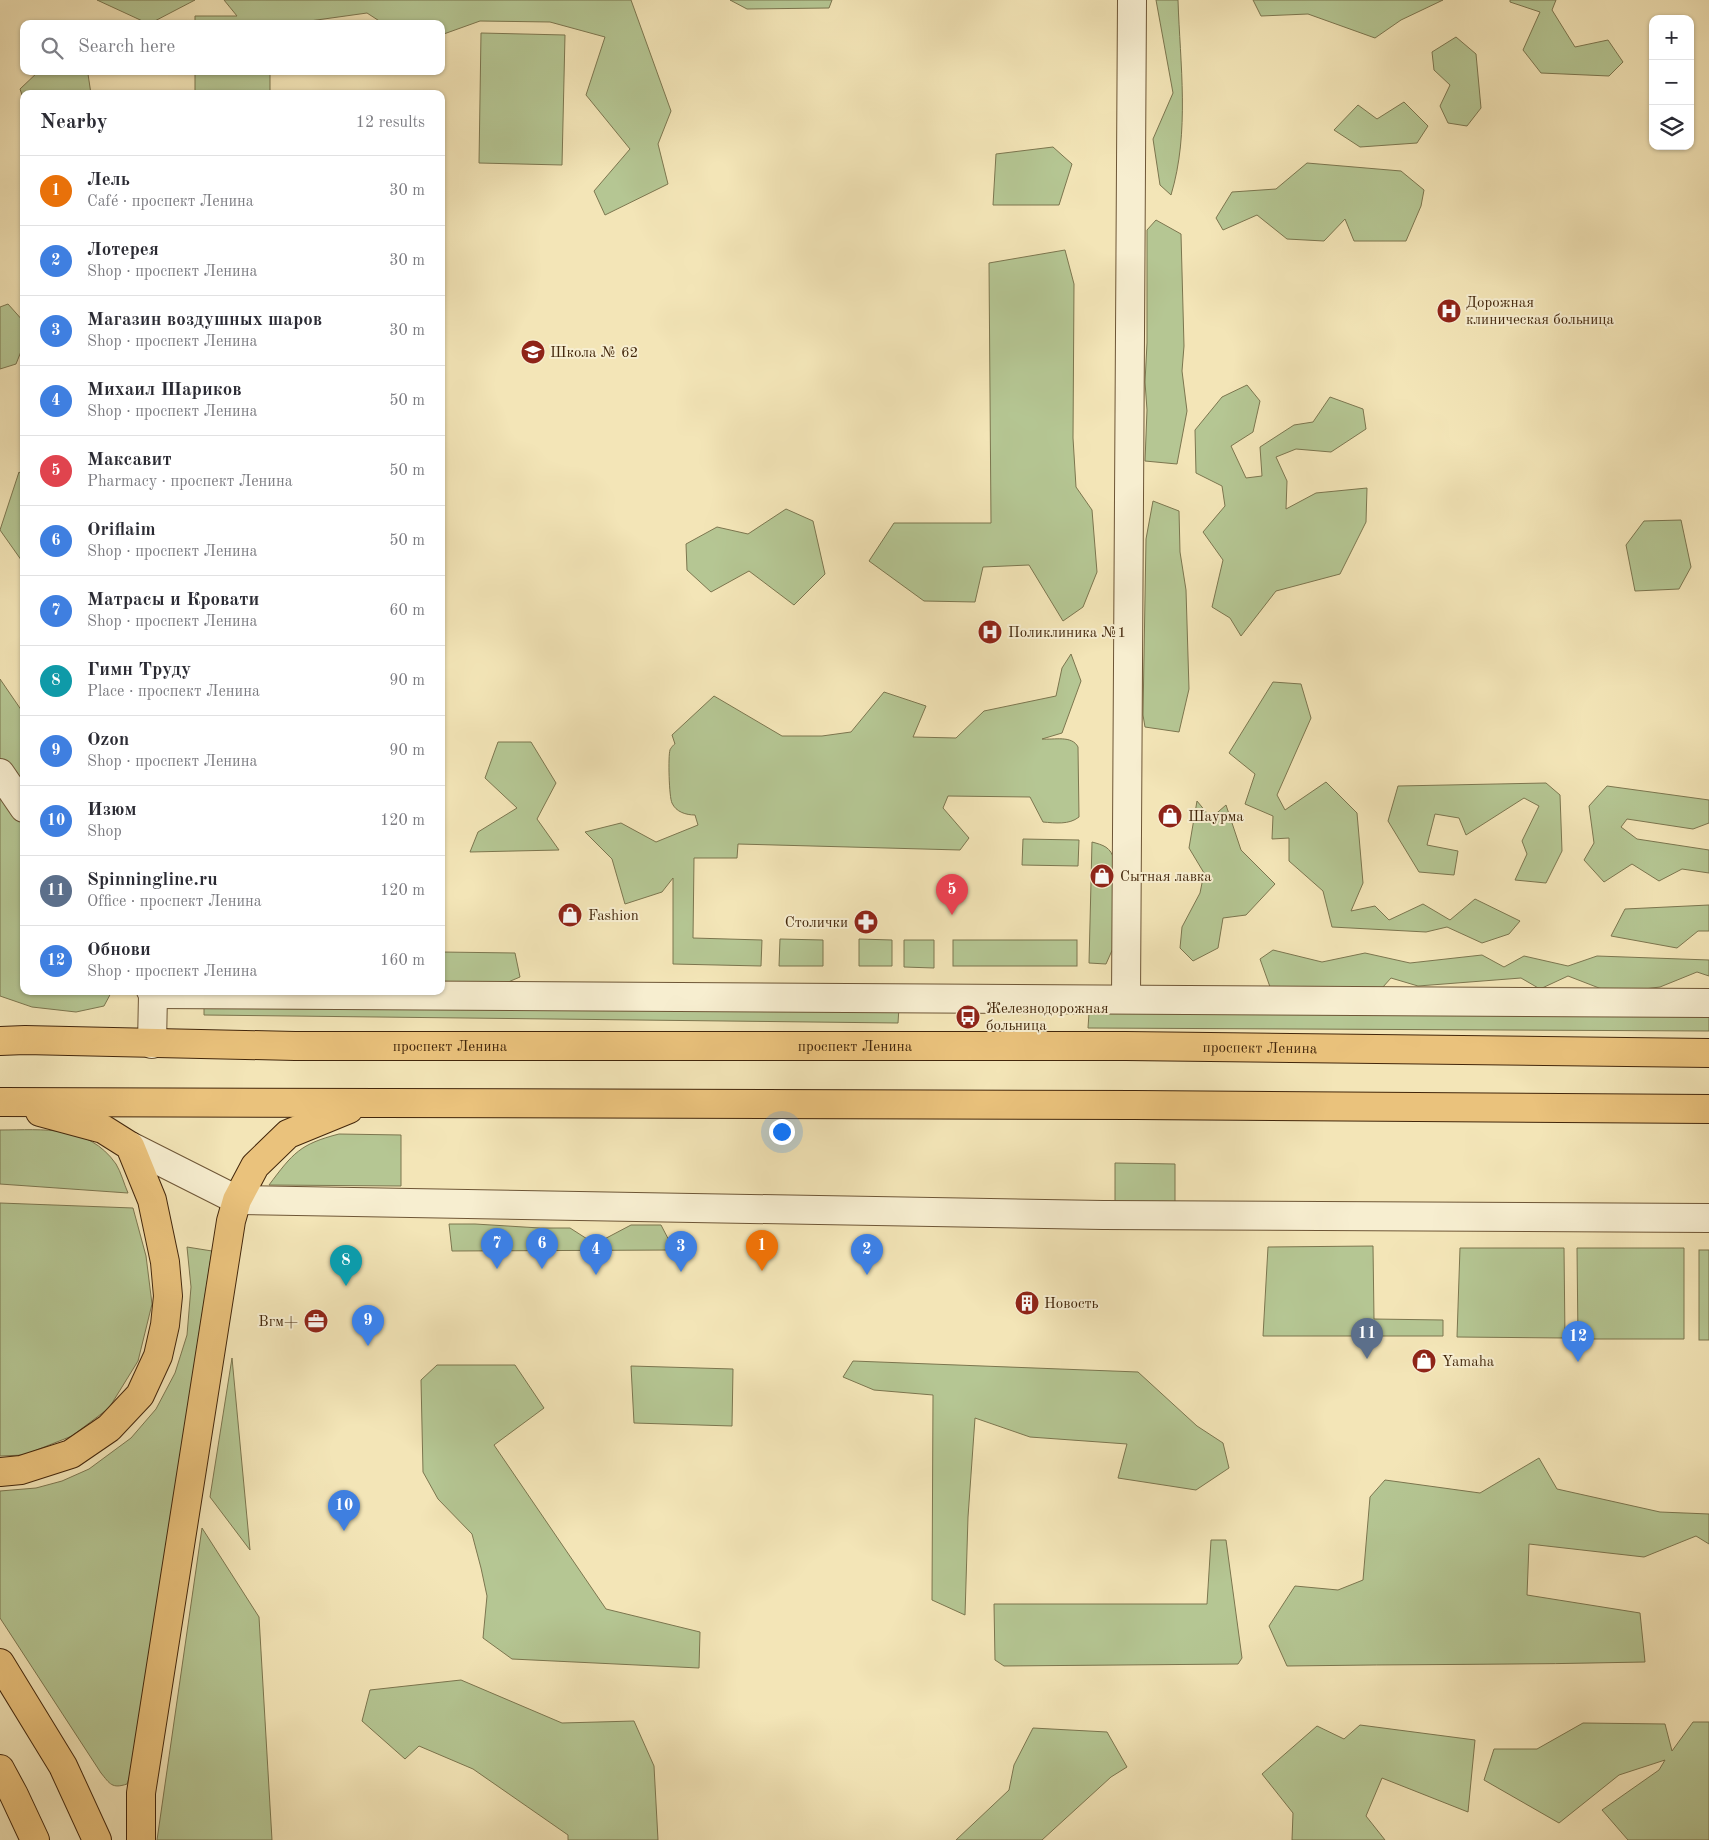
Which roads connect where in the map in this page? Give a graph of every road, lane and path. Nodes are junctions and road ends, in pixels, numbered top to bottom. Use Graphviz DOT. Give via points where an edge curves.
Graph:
graph roads {
  1 [pos="1132,0"];
  2 [pos="0,773"];
  3 [pos="20,802"];
  4 [pos="152,995"];
  5 [pos="430,995"];
  6 [pos="1126,1000"];
  7 [pos="1709,1003"];
  8 [pos="0,1026"];
  9 [pos="13,1040"];
  10 [pos="152,1044"];
  11 [pos="1709,1053"];
  12 [pos="2,1102"];
  13 [pos="363,1104"];
  14 [pos="1709,1109"];
  15 [pos="130,1146"];
  16 [pos="237,1200"];
  17 [pos="1709,1218"];
  18 [pos="0,1472"];
  19 [pos="0,1663"];
  20 [pos="0,1769"];
  21 [pos="35,1840"];
  22 [pos="96,1840"];
  23 [pos="141,1840"];
  1 -- 6 [label="street"];
  2 -- 3 [label="street"];
  4 -- 10 [label="street"];
  5 -- 6 [label="street"];
  6 -- 7 [label="street"];
  8 -- 9 [label="main road"];
  9 -- 10 [label="main road, проспект Ленина"];
  10 -- 11 [label="main road, проспект Ленина" via="1126,1046"];
  12 -- 13 [label="main road"];
  12 -- 15 [label="main road" via="103,1129"];
  13 -- 14 [label="main road"];
  13 -- 16 [label="main road" via="288,1134 255,1166"];
  15 -- 16 [label="street"];
  15 -- 18 [label="main road" via="152,1200 165,1262 168,1296 158,1356 140,1395 109,1428 71,1454 21,1470"];
  16 -- 17 [label="street" via="1112,1215"];
  16 -- 23 [label="main road" via="231,1221 141,1793"];
  19 -- 22 [label="main road" via="63,1766"];
  20 -- 21 [label="main road"];
}
